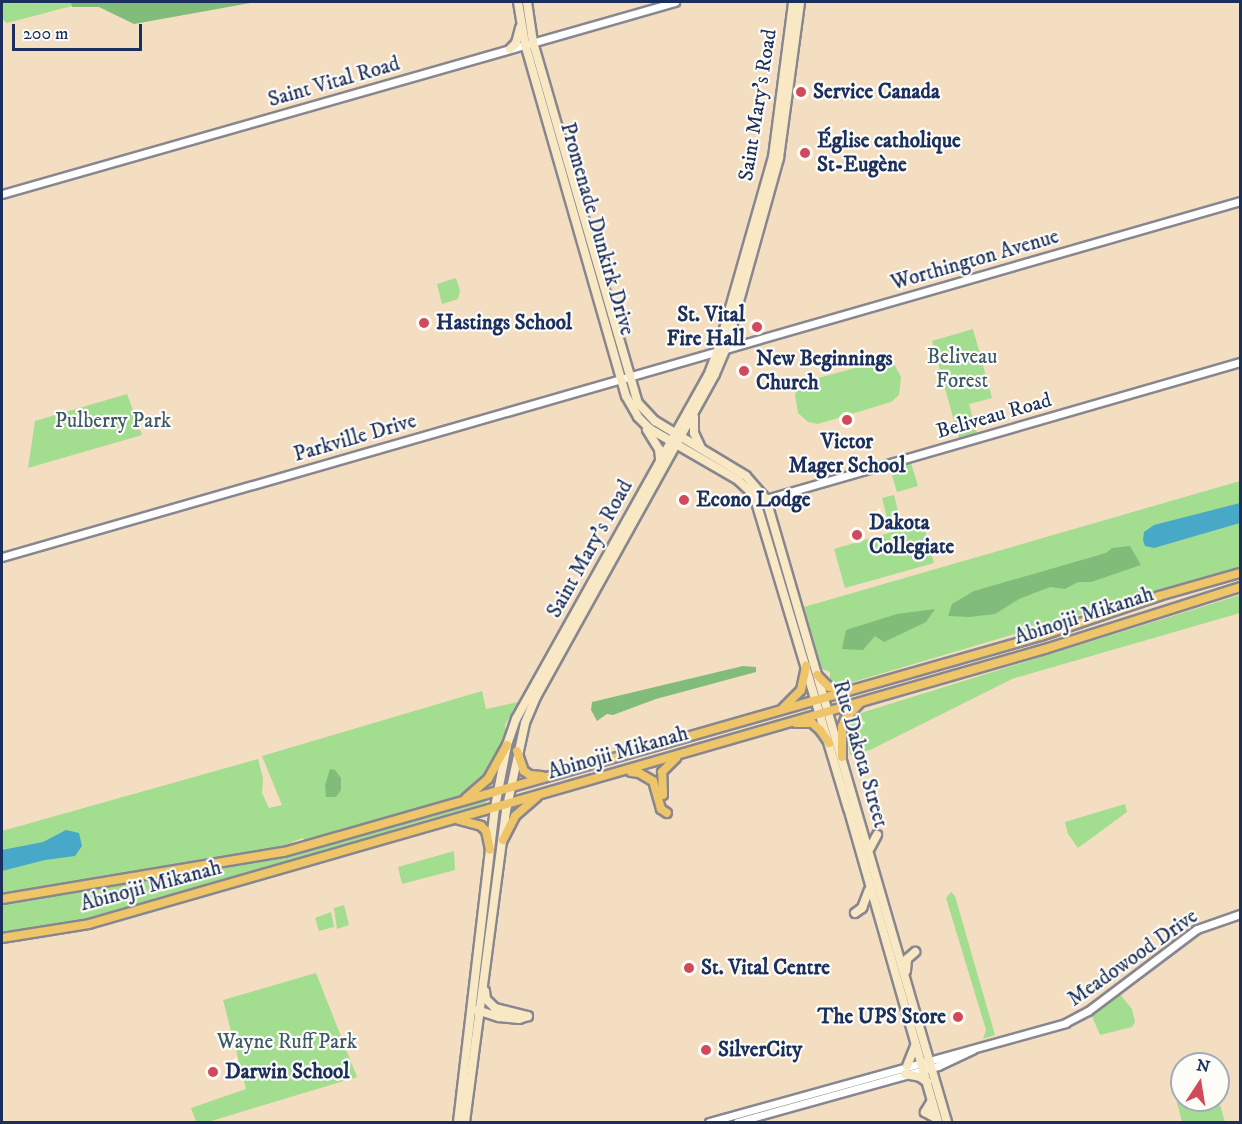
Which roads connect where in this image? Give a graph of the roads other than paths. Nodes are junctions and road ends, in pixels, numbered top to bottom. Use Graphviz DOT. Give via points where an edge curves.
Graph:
graph roads {
  1 [pos="518,2"];
  2 [pos="527,2"];
  3 [pos="675,2"];
  4 [pos="793,2"];
  5 [pos="800,2"];
  6 [pos="521,24"];
  7 [pos="529,43"];
  8 [pos="510,49"];
  9 [pos="769,182"];
  10 [pos="2,194"];
  11 [pos="1240,201"];
  12 [pos="722,349"];
  13 [pos="1240,362"];
  14 [pos="624,378"];
  15 [pos="693,409"];
  16 [pos="655,421"];
  17 [pos="643,423"];
  18 [pos="677,435"];
  19 [pos="673,444"];
  20 [pos="704,451"];
  21 [pos="660,460"];
  22 [pos="765,499"];
  23 [pos="756,502"];
  24 [pos="2,557"];
  25 [pos="1240,573"];
  26 [pos="1240,586"];
  27 [pos="795,619"];
  28 [pos="806,666"];
  29 [pos="818,675"];
  30 [pos="859,688"];
  31 [pos="820,699"];
  32 [pos="862,701"];
  33 [pos="778,712"];
  34 [pos="824,712"];
  35 [pos="783,724"];
  36 [pos="829,743"];
  37 [pos="507,745"];
  38 [pos="517,751"];
  39 [pos="679,755"];
  40 [pos="842,757"];
  41 [pos="624,771"];
  42 [pos="558,774"];
  43 [pos="510,789"];
  44 [pos="497,792"];
  45 [pos="543,794"];
  46 [pos="459,803"];
  47 [pos="508,804"];
  48 [pos="495,807"];
  49 [pos="449,820"];
  50 [pos="877,835"];
  51 [pos="503,840"];
  52 [pos="490,850"];
  53 [pos="870,852"];
  54 [pos="869,882"];
  55 [pos="2,899"];
  56 [pos="855,914"];
  57 [pos="1240,914"];
  58 [pos="2,939"];
  59 [pos="896,946"];
  60 [pos="906,981"];
  61 [pos="484,986"];
  62 [pos="471,1002"];
  63 [pos="480,1012"];
  64 [pos="469,1024"];
  65 [pos="477,1034"];
  66 [pos="467,1039"];
  67 [pos="916,1044"];
  68 [pos="475,1046"];
  69 [pos="926,1065"];
  70 [pos="906,1070"];
  71 [pos="927,1082"];
  72 [pos="938,1121"];
  73 [pos="458,1122"];
  74 [pos="465,1122"];
  75 [pos="710,1122"];
  76 [pos="737,1122"];
  77 [pos="947,1122"];
  1 -- 6 [label="main road, Promenade Dunkirk Drive"];
  2 -- 7 [label="main road, Promenade Dunkirk Drive"];
  3 -- 7 [label="street, Saint Vital Road"];
  4 -- 9 [label="main road, Saint Mary's Road"];
  5 -- 9 [label="main road, Saint Mary's Road" via="779,158"];
  6 -- 7 [label="main road, Promenade Dunkirk Drive"];
  6 -- 8 [label="main road" via="516,43"];
  7 -- 8 [label="street, Saint Vital Road"];
  7 -- 14 [label="main road, Promenade Dunkirk Drive"];
  8 -- 10 [label="street, Saint Vital Road"];
  9 -- 12 [label="main road, Saint Mary's Road"];
  11 -- 12 [label="street, Worthington Avenue"];
  12 -- 14 [label="street, Parkville Drive"];
  12 -- 15 [label="main road, Saint Mary's Road"];
  13 -- 22 [label="street, Beliveau Road"];
  14 -- 16 [label="main road, Promenade Dunkirk Drive" via="638,403"];
  14 -- 17 [label="main road, Promenade Dunkirk Drive" via="626,396"];
  14 -- 24 [label="street, Parkville Drive"];
  15 -- 16 [label="main road" via="678,422 666,425"];
  15 -- 18 [label="main road, Saint Mary's Road"];
  15 -- 20 [label="main road" via="693,433"];
  16 -- 18 [label="main road, Promenade Dunkirk Drive"];
  17 -- 19 [label="main road, Promenade Dunkirk Drive"];
  17 -- 21 [label="main road" via="659,449"];
  18 -- 19 [label="main road, Saint Mary's Road"];
  18 -- 20 [label="main road, Rue Dakota Street"];
  19 -- 21 [label="main road, Saint Mary's Road"];
  19 -- 23 [label="main road, Rue Dakota Street" via="738,480"];
  19 -- 38 [label="main road, Saint Mary's Road" via="536,697"];
  20 -- 22 [label="main road, Rue Dakota Street" via="746,476"];
  21 -- 37 [label="main road, Saint Mary's Road" via="516,719"];
  22 -- 23 [label="street, Beliveau Road"];
  22 -- 27 [label="main road, Rue Dakota Street"];
  23 -- 27 [label="main road, Rue Dakota Street"];
  25 -- 30 [label="main road, Abinojii Mikanah"];
  26 -- 32 [label="main road, Abinojii Mikanah" via="1045,649"];
  27 -- 28 [label="main road, Rue Dakota Street"];
  27 -- 29 [label="main road, Rue Dakota Street"];
  28 -- 31 [label="main road, Rue Dakota Street"];
  28 -- 33 [label="main road" via="798,696"];
  29 -- 30 [label="main road" via="834,689"];
  29 -- 31 [label="main road, Rue Dakota Street"];
  30 -- 31 [label="main road, Abinojii Mikanah"];
  31 -- 33 [label="main road, Abinojii Mikanah"];
  31 -- 34 [label="main road, Rue Dakota Street"];
  32 -- 34 [label="main road, Abinojii Mikanah"];
  32 -- 40 [label="main road" via="845,718"];
  33 -- 42 [label="main road, Abinojii Mikanah"];
  34 -- 35 [label="main road, Abinojii Mikanah"];
  34 -- 36 [label="main road, Rue Dakota Street"];
  34 -- 40 [label="main road, Rue Dakota Street"];
  35 -- 36 [label="main road" via="812,723"];
  35 -- 39 [label="main road, Abinojii Mikanah"];
  36 -- 54 [label="main road, Rue Dakota Street"];
  37 -- 44 [label="main road, Saint Mary's Road"];
  37 -- 46 [label="main road" via="488,779"];
  38 -- 42 [label="main road" via="520,766 530,775"];
  38 -- 43 [label="main road, Saint Mary's Road"];
  39 -- 41 [label="main road, Abinojii Mikanah"];
  39 -- 41 [label="main road" via="667,765 660,779 667,813 661,809 653,781"];
  40 -- 53 [label="main road, Rue Dakota Street"];
  41 -- 45 [label="main road, Abinojii Mikanah"];
  42 -- 43 [label="main road, Abinojii Mikanah"];
  43 -- 44 [label="main road, Abinojii Mikanah"];
  43 -- 47 [label="main road, Saint Mary's Road"];
  44 -- 46 [label="main road, Abinojii Mikanah"];
  44 -- 48 [label="main road, Saint Mary's Road"];
  45 -- 47 [label="main road, Abinojii Mikanah"];
  45 -- 51 [label="main road" via="522,808"];
  46 -- 55 [label="main road, Abinojii Mikanah" via="284,852"];
  47 -- 48 [label="main road, Abinojii Mikanah"];
  47 -- 51 [label="main road, Saint Mary's Road"];
  48 -- 49 [label="main road, Abinojii Mikanah"];
  48 -- 52 [label="main road, Saint Mary's Road"];
  49 -- 52 [label="main road" via="481,826"];
  49 -- 58 [label="main road, Abinojii Mikanah" via="89,924"];
  50 -- 53 [label="main road" via="870,844"];
  51 -- 61 [label="main road, Saint Mary's Road"];
  52 -- 62 [label="main road, Saint Mary's Road"];
  53 -- 59 [label="main road, Rue Dakota Street"];
  54 -- 56 [label="main road" via="868,896"];
  54 -- 67 [label="main road, Rue Dakota Street"];
  57 -- 69 [label="street, Meadowood Drive" via="1197,929 1074,1019"];
  59 -- 60 [label="main road, Rue Dakota Street"];
  59 -- 60 [label="main road" via="900,951 915,952 907,959"];
  60 -- 69 [label="main road, Rue Dakota Street"];
  61 -- 63 [label="main road, Saint Mary's Road"];
  61 -- 63 [label="main road" via="490,1005 528,1016 519,1019"];
  62 -- 63 [label="main road"];
  62 -- 64 [label="main road, Saint Mary's Road"];
  63 -- 65 [label="main road, Saint Mary's Road"];
  64 -- 65 [label="main road"];
  64 -- 66 [label="main road, Saint Mary's Road"];
  65 -- 68 [label="main road, Saint Mary's Road"];
  66 -- 68 [label="main road"];
  66 -- 73 [label="main road, Saint Mary's Road"];
  67 -- 69 [label="main road, Rue Dakota Street"];
  67 -- 70 [label="main road"];
  68 -- 74 [label="main road, Saint Mary's Road"];
  69 -- 70 [label="street, Meadowood Drive"];
  69 -- 71 [label="main road, Rue Dakota Street"];
  69 -- 77 [label="main road, Rue Dakota Street"];
  70 -- 71 [label="main road"];
  70 -- 75 [label="street, Meadowood Drive"];
  70 -- 76 [label="street, Meadowood Drive"];
  71 -- 72 [label="main road, Rue Dakota Street" via="932,1101 925,1112"];
}
